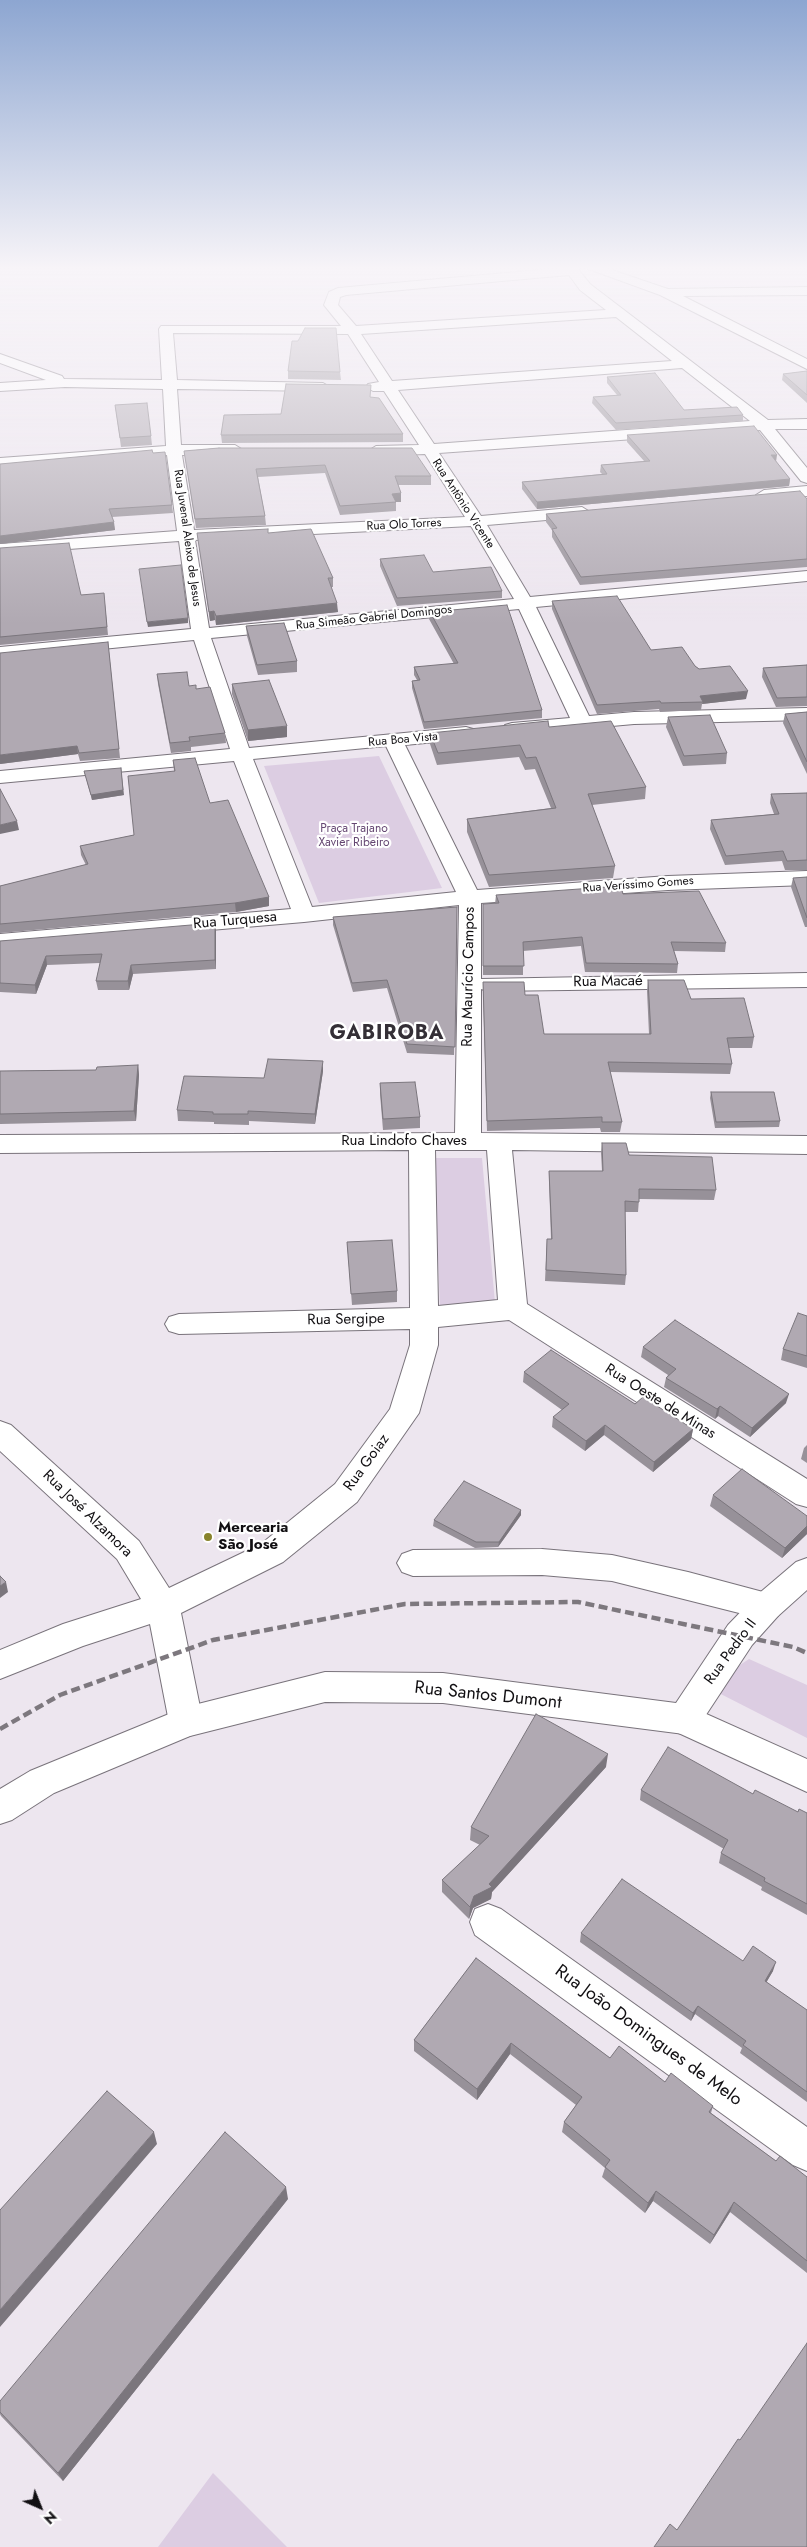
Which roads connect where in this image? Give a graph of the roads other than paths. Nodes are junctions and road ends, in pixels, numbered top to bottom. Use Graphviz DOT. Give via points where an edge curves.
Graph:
graph roads {
  1 [pos="168,385"];
  2 [pos="19,386"];
  3 [pos="242,386"];
  4 [pos="405,386"];
  5 [pos="712,386"];
  6 [pos="0,387"];
  7 [pos="341,387"];
  8 [pos="361,387"];
  9 [pos="390,387"];
  10 [pos="807,424"];
  11 [pos="764,425"];
  12 [pos="427,449"];
  13 [pos="174,450"];
  14 [pos="250,450"];
  15 [pos="361,450"];
  16 [pos="0,463"];
  17 [pos="807,478"];
  18 [pos="807,491"];
  19 [pos="749,496"];
  20 [pos="603,510"];
  21 [pos="476,521"];
  22 [pos="187,535"];
  23 [pos="0,549"];
  24 [pos="807,576"];
  25 [pos="525,604"];
  26 [pos="201,635"];
  27 [pos="0,652"];
  28 [pos="807,714"];
  29 [pos="582,722"];
  30 [pos="392,741"];
  31 [pos="241,754"];
  32 [pos="0,778"];
  33 [pos="807,878"];
  34 [pos="470,897"];
  35 [pos="304,915"];
  36 [pos="0,941"];
  37 [pos="807,980"];
  38 [pos="469,984"];
  39 [pos="422,1141"];
  40 [pos="468,1141"];
  41 [pos="499,1142"];
  42 [pos="0,1144"];
  43 [pos="807,1145"];
  44 [pos="512,1309"];
  45 [pos="423,1318"];
  46 [pos="179,1324"];
  47 [pos="0,1433"];
  48 [pos="807,1495"];
  49 [pos="413,1563"];
  50 [pos="807,1571"];
  51 [pos="163,1606"];
  52 [pos="766,1606"];
  53 [pos="0,1665"];
  54 [pos="684,1719"];
  55 [pos="186,1722"];
  56 [pos="807,1776"];
  57 [pos="0,1808"];
  58 [pos="488,1922"];
  59 [pos="807,2151"];
  1 -- 13 [label="street, Rua Juvenal Aleixo de Jesus"];
  2 -- 6 [label="street"];
  3 -- 7 [label="street"];
  4 -- 9 [label="street"];
  5 -- 11 [label="street"];
  8 -- 9 [label="street"];
  9 -- 12 [label="street, Rua Antônio Vicente"];
  10 -- 11 [label="street"];
  11 -- 12 [label="street"];
  11 -- 17 [label="street"];
  12 -- 15 [label="street"];
  12 -- 21 [label="street, Rua Antônio Vicente"];
  13 -- 14 [label="street"];
  13 -- 16 [label="street"];
  13 -- 22 [label="street, Rua Juvenal Aleixo de Jesus"];
  18 -- 19 [label="street"];
  20 -- 21 [label="street, Rua Olo Torres"];
  21 -- 22 [label="street, Rua Olo Torres"];
  21 -- 25 [label="street, Rua Antônio Vicente"];
  22 -- 23 [label="street, Rua Olo Torres"];
  22 -- 26 [label="street, Rua Juvenal Aleixo de Jesus"];
  24 -- 25 [label="street, Rua Simeão Gabriel Domingos"];
  25 -- 26 [label="street, Rua Simeão Gabriel Domingos"];
  25 -- 29 [label="street, Rua Antônio Vicente"];
  26 -- 27 [label="street, Rua Simeão Gabriel Domingos"];
  26 -- 31 [label="street, Rua Juvenal Aleixo de Jesus"];
  28 -- 29 [label="street, Rua Boa Vista"];
  29 -- 30 [label="street, Rua Boa Vista"];
  30 -- 31 [label="street, Rua Boa Vista"];
  30 -- 34 [label="street, Rua Maurício Campos"];
  31 -- 32 [label="street, Rua Boa Vista"];
  31 -- 35 [label="street, Rua Juvenal Aleixo de Jesus"];
  33 -- 34 [label="street, Rua Veríssimo Gomes" via="668,883"];
  34 -- 35 [label="street, Rua Turquesa"];
  34 -- 38 [label="street, Rua Maurício Campos"];
  35 -- 36 [label="street, Rua Turquesa"];
  37 -- 38 [label="street, Rua Macaé"];
  38 -- 40 [label="street, Rua Maurício Campos"];
  39 -- 40 [label="street, Rua Lindofo Chaves"];
  39 -- 42 [label="street, Rua Lindofo Chaves"];
  39 -- 45 [label="street, Rua Goiaz"];
  40 -- 41 [label="street, Rua Lindofo Chaves"];
  41 -- 43 [label="street, Rua Lindofo Chaves"];
  41 -- 44 [label="street"];
  44 -- 45 [label="street, Rua Sergipe"];
  44 -- 48 [label="street, Rua Oeste de Minas"];
  45 -- 46 [label="street, Rua Sergipe"];
  45 -- 51 [label="street, Rua Goiaz" via="424,1345 404,1412 346,1493 272,1553"];
  47 -- 51 [label="street, Rua José Alzamora" via="128,1550"];
  49 -- 52 [label="street" via="542,1562 612,1568"];
  50 -- 52 [label="street, Rua Pedro II"];
  51 -- 53 [label="street, Rua Goiaz" via="75,1634"];
  51 -- 55 [label="street, Rua José Alzamora"];
  52 -- 54 [label="street, Rua Pedro II" via="740,1635"];
  54 -- 55 [label="street, Rua Santos Dumont" via="443,1688 325,1687"];
  54 -- 56 [label="street, Rua Santos Dumont"];
  55 -- 57 [label="street, Rua Santos Dumont" via="42,1782"];
  58 -- 59 [label="street, Rua João Domingues de Melo"];
}
